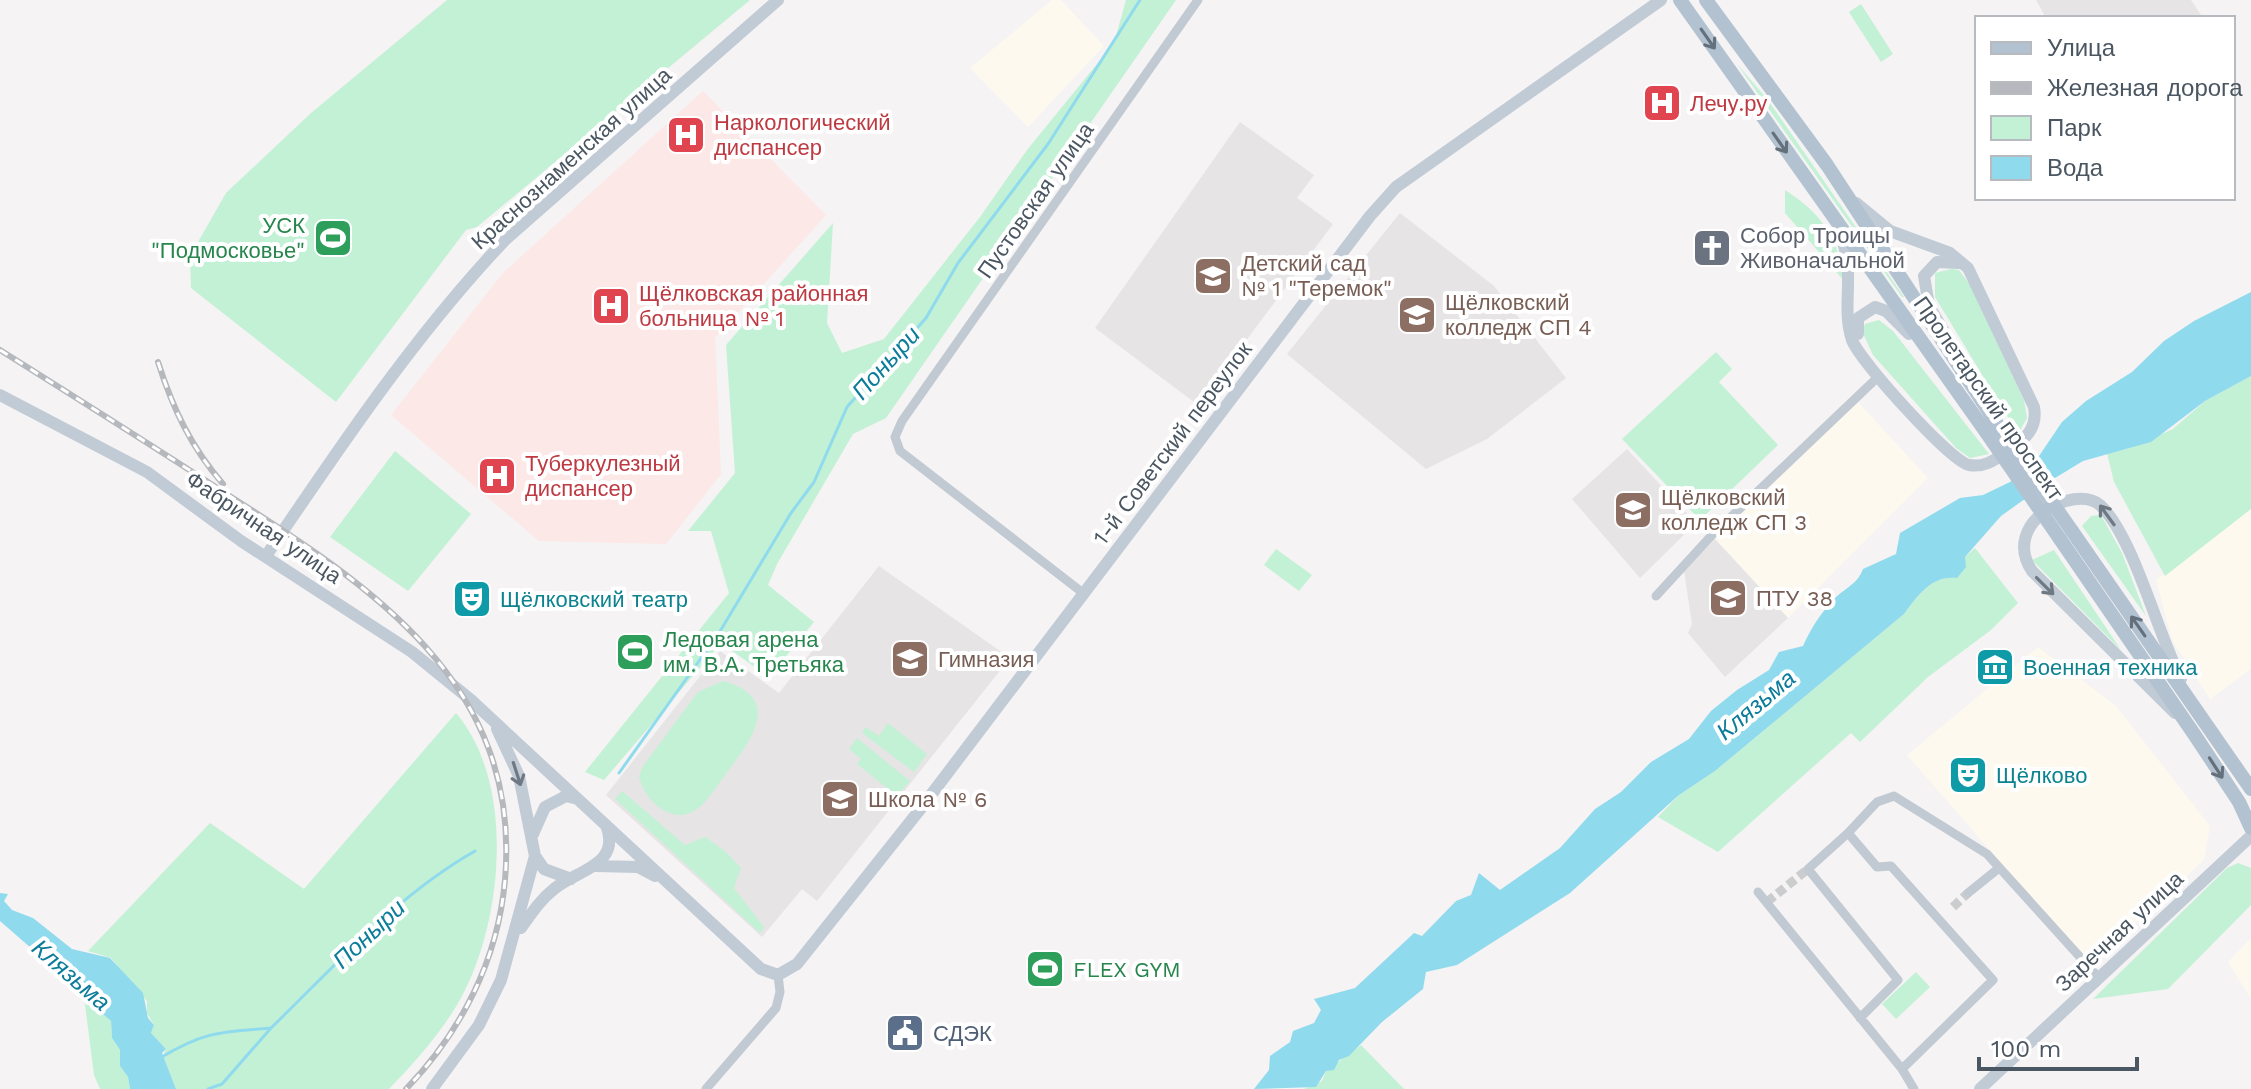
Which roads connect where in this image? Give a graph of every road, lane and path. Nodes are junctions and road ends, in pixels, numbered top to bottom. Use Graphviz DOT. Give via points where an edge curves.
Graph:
graph roads {
  1 [pos="778,0"];
  2 [pos="1198,0"];
  3 [pos="1661,0"];
  4 [pos="1680,0"];
  5 [pos="1706,0"];
  6 [pos="1844,192"];
  7 [pos="1825,207"];
  8 [pos="1968,268"];
  9 [pos="1868,363"];
  10 [pos="1879,376"];
  11 [pos="0,395"];
  12 [pos="1976,406"];
  13 [pos="2066,535"];
  14 [pos="266,556"];
  15 [pos="1083,593"];
  16 [pos="1656,596"];
  17 [pos="2198,713"];
  18 [pos="489,716"];
  19 [pos="2187,723"];
  20 [pos="2251,789"];
  21 [pos="584,803"];
  22 [pos="604,822"];
  23 [pos="2251,828"];
  24 [pos="1848,833"];
  25 [pos="2251,836"];
  26 [pos="532,837"];
  27 [pos="535,856"];
  28 [pos="594,866"];
  29 [pos="1999,868"];
  30 [pos="571,879"];
  31 [pos="669,882"];
  32 [pos="1758,892"];
  33 [pos="1968,893"];
  34 [pos="514,939"];
  35 [pos="778,975"];
  36 [pos="2098,977"];
  37 [pos="1860,1018"];
  38 [pos="1902,1069"];
  39 [pos="432,1089"];
  40 [pos="706,1089"];
  41 [pos="1914,1089"];
  42 [pos="1980,1089"];
  1 -- 14 [label="street, Краснознаменская улица" via="473,274"];
  2 -- 15 [label="street, Пустовская улица" via="895,437 900,451"];
  3 -- 15 [label="street, 1-й Советский переулок" via="1396,187"];
  4 -- 7 [label="main road, Пролетарский проспект, one-way"];
  5 -- 6 [label="main road, Пролетарский проспект"];
  6 -- 8 [label="street" via="1890,231 1950,253"];
  6 -- 12 [label="main road, Пролетарский проспект"];
  7 -- 9 [label="street" via="1848,258 1851,337"];
  7 -- 12 [label="main road, Пролетарский проспект"];
  8 -- 10 [label="street" via="2031,396 2036,414 2028,436 1987,464 1961,463"];
  8 -- 12 [label="street" via="1955,261 1937,262 1926,272 1925,288"];
  9 -- 10 [label="street"];
  9 -- 12 [label="street" via="1858,318 1867,309 1881,308"];
  10 -- 16 [label="street" via="1712,535"];
  11 -- 14 [label="street, Фабричная улица" via="147,472"];
  12 -- 13 [label="main road, Пролетарский проспект, bridge"];
  17 -- 13 [label="main road, Пролетарский проспект, one-way"];
  13 -- 19 [label="main road, Пролетарский проспект"];
  14 -- 18 [label="street, Фабричная улица" via="400,643"];
  15 -- 35 [label="street, 1-й Советский переулок" via="797,964"];
  17 -- 19 [label="street, one-way" via="2122,539 2100,505 2074,497 2032,522 2022,544 2032,571"];
  17 -- 20 [label="main road, Пролетарский проспект"];
  18 -- 21 [label="street, Фабричная улица"];
  18 -- 26 [label="street, Фабричная улица, one-way" via="519,776"];
  19 -- 23 [label="main road, Пролетарский проспект, one-way"];
  21 -- 22 [label="street, Фабричная улица"];
  21 -- 26 [label="street" via="566,796 545,807"];
  22 -- 28 [label="street" via="610,847"];
  22 -- 31 [label="street, Фабричная улица"];
  24 -- 29 [label="street" via="1877,802 1894,796 1987,854"];
  24 -- 37 [label="street" via="1808,869 1898,980"];
  24 -- 38 [label="street" via="1877,867 1891,866 1993,980"];
  25 -- 36 [label="street, Заречная улица"];
  26 -- 27 [label="street, Фабричная улица"];
  27 -- 30 [label="street" via="544,869"];
  27 -- 34 [label="street"];
  28 -- 30 [label="street"];
  28 -- 31 [label="street, Фабричная улица" via="638,867"];
  29 -- 33 [label="street"];
  29 -- 36 [label="street"];
  30 -- 34 [label="street" via="554,888"];
  31 -- 35 [label="street, Фабричная улица" via="761,969"];
  32 -- 37 [label="street"];
  34 -- 39 [label="street" via="479,1025"];
  35 -- 40 [label="street" via="776,1008"];
  36 -- 42 [label="street, Заречная улица"];
  37 -- 38 [label="street"];
  38 -- 41 [label="street"];
}
